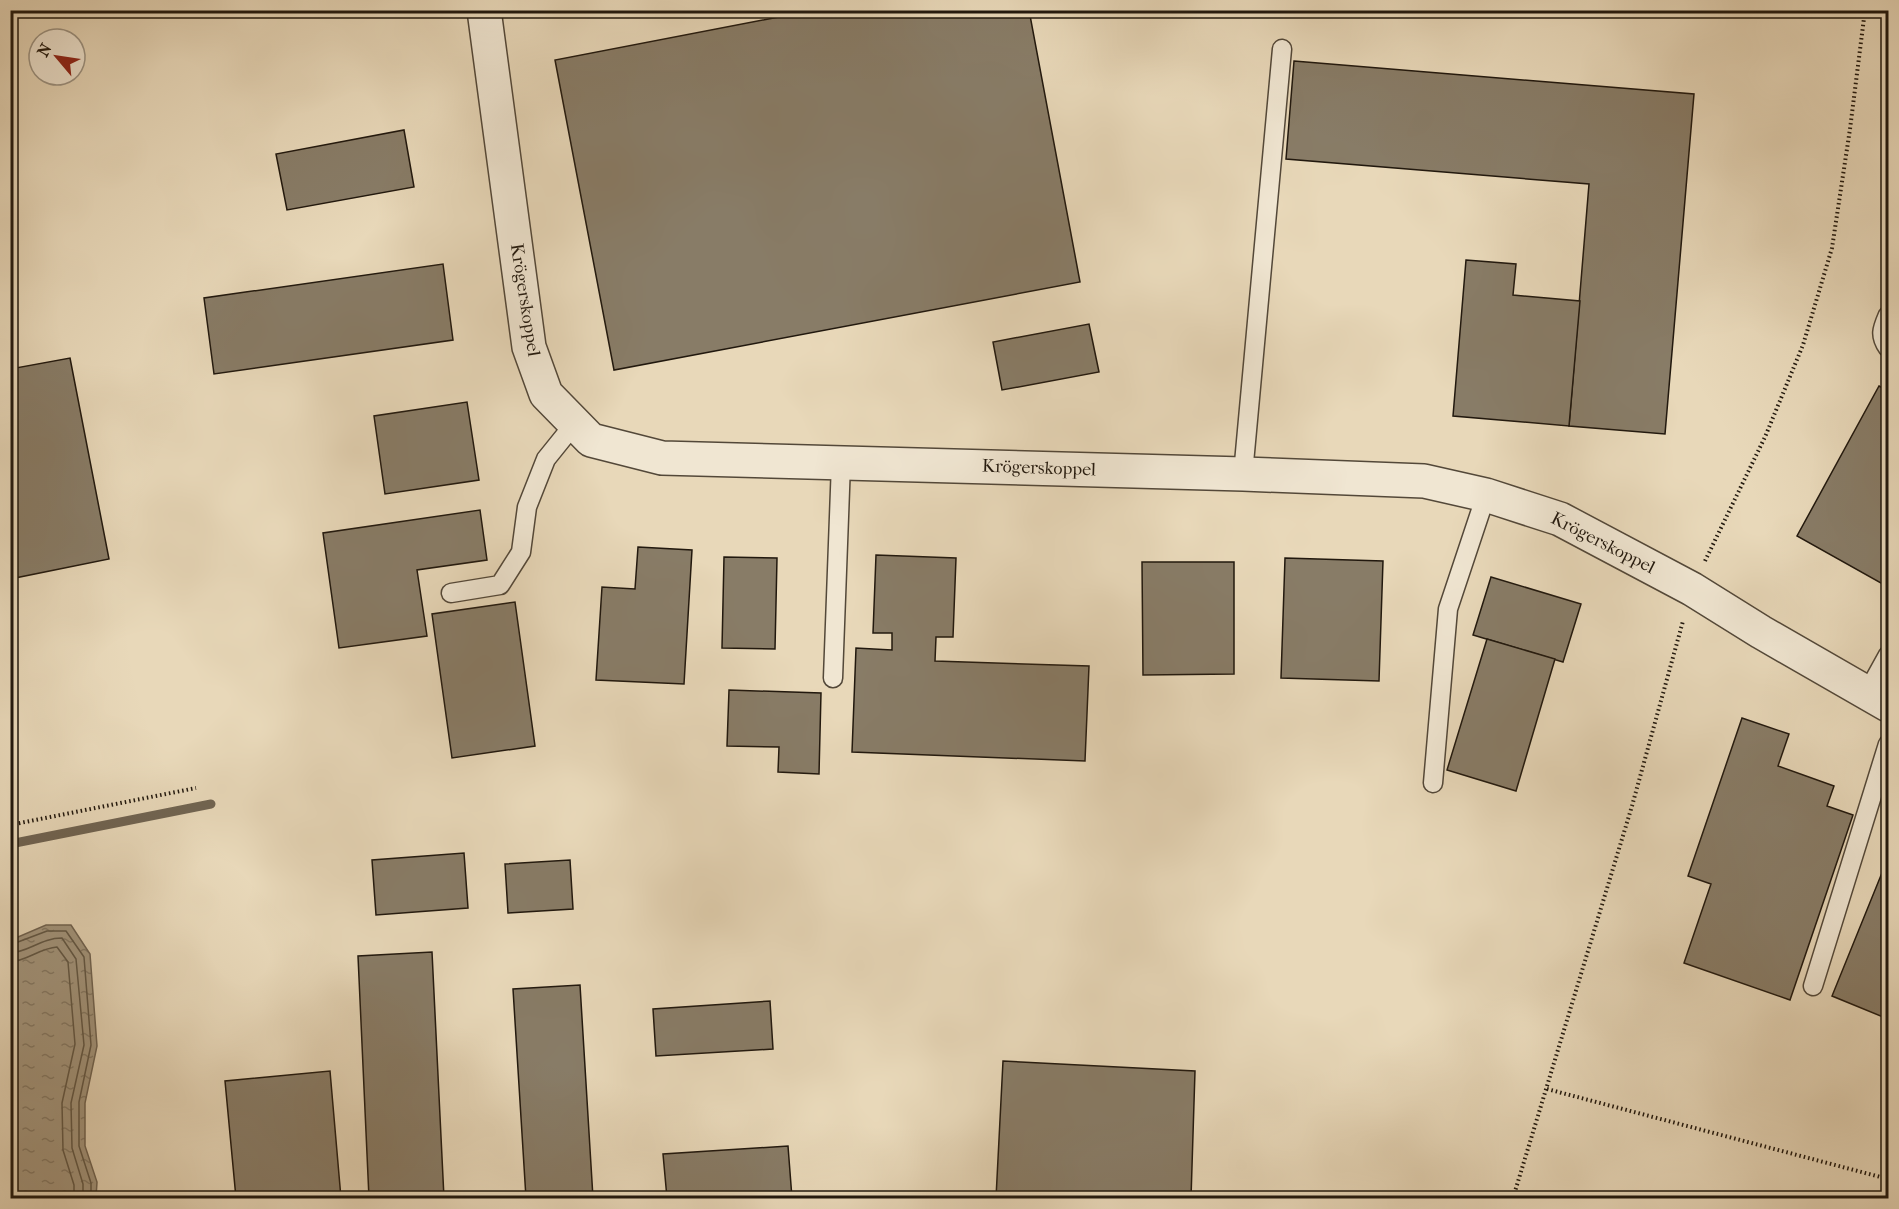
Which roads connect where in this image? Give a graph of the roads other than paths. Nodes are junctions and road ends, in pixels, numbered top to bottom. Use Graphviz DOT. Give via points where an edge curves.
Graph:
graph roads {
  1 [pos="484,10"];
  2 [pos="1282,49"];
  3 [pos="1888,315"];
  4 [pos="1888,348"];
  5 [pos="575,423"];
  6 [pos="841,463"];
  7 [pos="1243,474"];
  8 [pos="1486,495"];
  9 [pos="451,593"];
  10 [pos="1888,655"];
  11 [pos="833,678"];
  12 [pos="1878,699"];
  13 [pos="1888,744"];
  14 [pos="1433,783"];
  15 [pos="1813,986"];
  1 -- 5 [label="street, Krögerskoppel" via="529,347 546,394"];
  2 -- 7 [label="lane"];
  3 -- 4 [label="lane" via="1882,339"];
  5 -- 6 [label="street, Krögerskoppel" via="591,440 662,458"];
  5 -- 9 [label="lane" via="546,459 527,507 522,552 500,585"];
  6 -- 7 [label="street, Krögerskoppel"];
  6 -- 11 [label="lane"];
  7 -- 8 [label="street, Krögerskoppel" via="1424,481"];
  8 -- 12 [label="street, Krögerskoppel" via="1560,519 1692,589"];
  8 -- 14 [label="lane" via="1448,609"];
  10 -- 12 [label="lane"];
  13 -- 15 [label="lane"];
}
